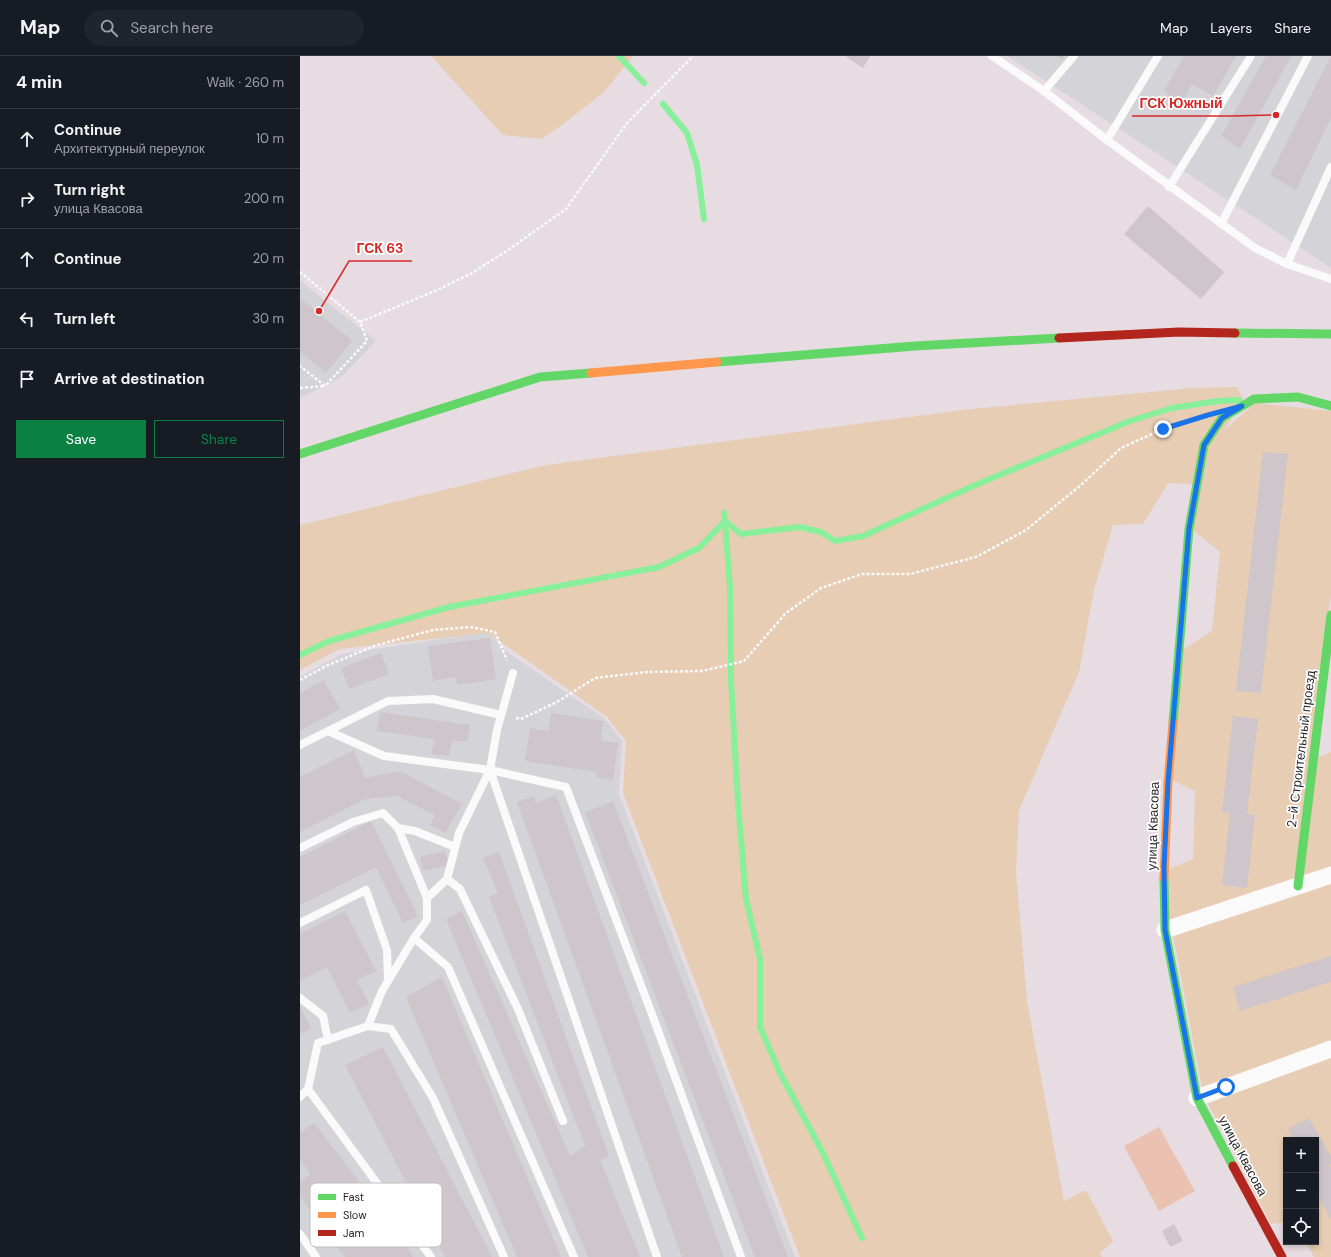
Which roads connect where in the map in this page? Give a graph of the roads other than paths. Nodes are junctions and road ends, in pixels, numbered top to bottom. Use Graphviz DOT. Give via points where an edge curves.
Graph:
graph roads {
  1 [pos="992,56"];
  2 [pos="1074,56"];
  3 [pos="1158,56"];
  4 [pos="1250,56"];
  5 [pos="1308,56"];
  6 [pos="1044,91"];
  7 [pos="1107,140"];
  8 [pos="1331,167"];
  9 [pos="1169,187"];
  10 [pos="1221,224"];
  11 [pos="1287,264"];
  12 [pos="1331,279"];
  13 [pos="1331,334"];
  14 [pos="1331,406"];
  15 [pos="300,454"];
  16 [pos="1331,615"];
  17 [pos="512,673"];
  18 [pos="501,715"];
  19 [pos="328,731"];
  20 [pos="300,746"];
  21 [pos="490,770"];
  22 [pos="398,828"];
  23 [pos="455,847"];
  24 [pos="300,848"];
  25 [pos="1331,875"];
  26 [pos="447,879"];
  27 [pos="1298,886"];
  28 [pos="427,898"];
  29 [pos="300,923"];
  30 [pos="1165,930"];
  31 [pos="414,938"];
  32 [pos="388,981"];
  33 [pos="300,998"];
  34 [pos="368,1026"];
  35 [pos="328,1040"];
  36 [pos="1331,1049"];
  37 [pos="308,1089"];
  38 [pos="300,1097"];
  39 [pos="1197,1098"];
  40 [pos="563,1121"];
  41 [pos="377,1183"];
  42 [pos="300,1234"];
  43 [pos="424,1247"];
  44 [pos="316,1257"];
  45 [pos="431,1257"];
  46 [pos="504,1257"];
  47 [pos="574,1257"];
  48 [pos="657,1257"];
  49 [pos="741,1257"];
  50 [pos="1282,1257"];
  1 -- 6 [label="lane"];
  2 -- 6 [label="lane"];
  3 -- 7 [label="lane"];
  4 -- 9 [label="lane"];
  5 -- 10 [label="lane"];
  6 -- 7 [label="lane"];
  7 -- 9 [label="lane"];
  8 -- 11 [label="lane"];
  9 -- 10 [label="lane"];
  10 -- 11 [label="lane" via="1256,248"];
  11 -- 12 [label="lane"];
  13 -- 15 [label="street" via="1179,332 915,346 540,377"];
  14 -- 30 [label="street, улица Квасова" via="1298,397 1254,399 1222,418 1204,445 1189,529 1168,782 1164,867"];
  16 -- 27 [label="street, 2-й Строительный проезд"];
  17 -- 18 [label="lane"];
  18 -- 19 [label="lane" via="433,699 388,701"];
  18 -- 21 [label="lane"];
  19 -- 20 [label="lane"];
  19 -- 21 [label="lane" via="384,756"];
  21 -- 23 [label="lane" via="459,833"];
  21 -- 48 [label="lane"];
  21 -- 49 [label="lane" via="566,787"];
  22 -- 23 [label="lane" via="415,831"];
  22 -- 24 [label="lane" via="383,813 354,822"];
  22 -- 28 [label="lane"];
  23 -- 26 [label="lane"];
  25 -- 27 [label="street"];
  26 -- 28 [label="lane"];
  26 -- 40 [label="lane" via="460,889 518,1009"];
  27 -- 30 [label="street"];
  28 -- 31 [label="lane" via="427,920"];
  29 -- 32 [label="lane" via="366,890 387,950"];
  30 -- 39 [label="street, улица Квасова"];
  31 -- 32 [label="lane"];
  31 -- 47 [label="lane" via="448,967"];
  32 -- 34 [label="lane"];
  33 -- 35 [label="lane" via="323,1016"];
  34 -- 35 [label="lane"];
  34 -- 46 [label="lane" via="391,1028 434,1098"];
  35 -- 37 [label="lane" via="318,1043"];
  36 -- 39 [label="street"];
  37 -- 38 [label="lane"];
  37 -- 41 [label="lane"];
  39 -- 50 [label="street, улица Квасова"];
  42 -- 44 [label="lane"];
  43 -- 45 [label="lane"];
}
